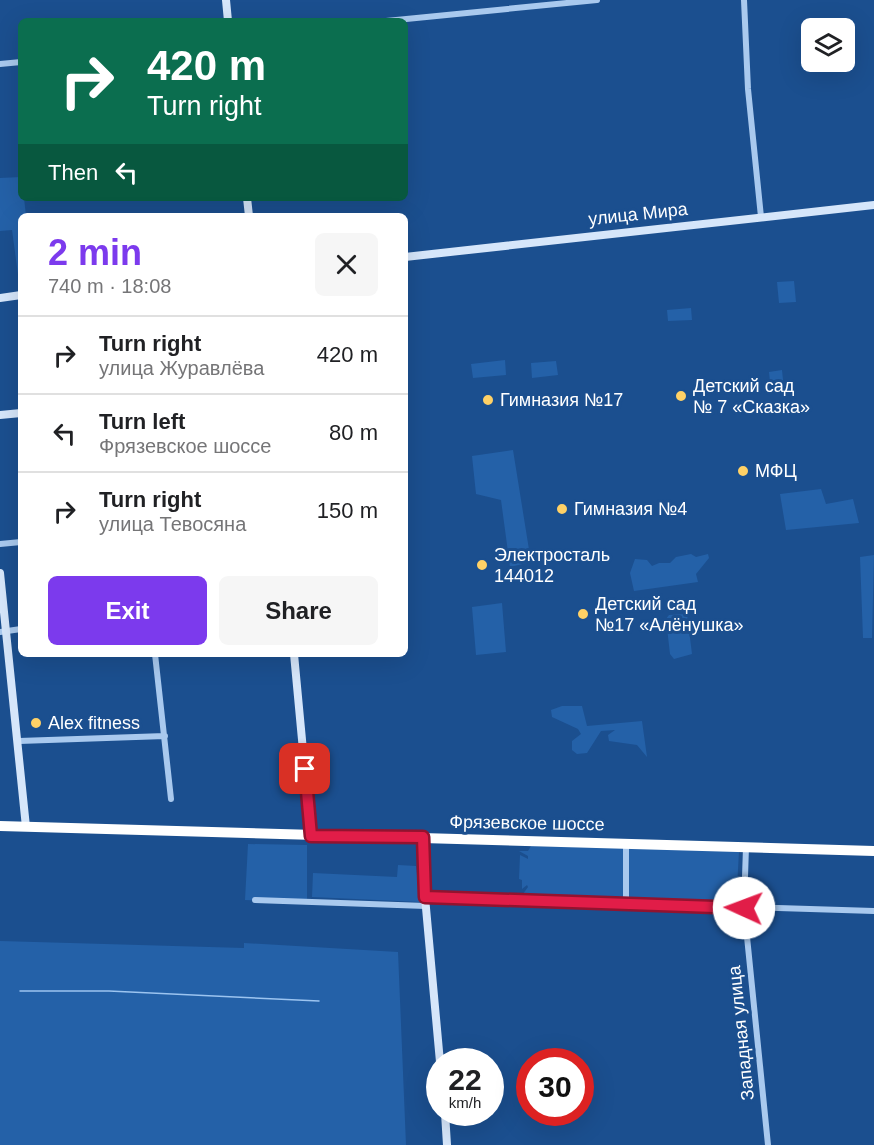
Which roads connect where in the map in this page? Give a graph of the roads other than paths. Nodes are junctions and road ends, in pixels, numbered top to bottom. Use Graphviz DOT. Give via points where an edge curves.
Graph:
graph roads {
  1 [pos="226,0"];
  2 [pos="597,0"];
  3 [pos="744,0"];
  4 [pos="567,1"];
  5 [pos="228,18"];
  6 [pos="408,19"];
  7 [pos="18,62"];
  8 [pos="0,64"];
  9 [pos="874,205"];
  10 [pos="761,217"];
  11 [pos="408,256"];
  12 [pos="18,295"];
  13 [pos="0,298"];
  14 [pos="18,413"];
  15 [pos="0,415"];
  16 [pos="18,542"];
  17 [pos="0,544"];
  18 [pos="0,573"];
  19 [pos="18,629"];
  20 [pos="3,631"];
  21 [pos="155,657"];
  22 [pos="294,657"];
  23 [pos="165,736"];
  24 [pos="19,741"];
  25 [pos="171,799"];
  26 [pos="0,826"];
  27 [pos="26,826"];
  28 [pos="311,836"];
  29 [pos="423,837"];
  30 [pos="626,842"];
  31 [pos="746,845"];
  32 [pos="874,850"];
  33 [pos="255,900"];
  34 [pos="425,902"];
  35 [pos="626,903"];
  36 [pos="744,908"];
  37 [pos="874,912"];
  38 [pos="439,1048"];
  39 [pos="445,1126"];
  40 [pos="447,1145"];
  41 [pos="768,1145"];
  1 -- 5 [label="main road"];
  2 -- 4 [label="street"];
  3 -- 10 [label="street"];
  4 -- 6 [label="street"];
  7 -- 8 [label="street"];
  9 -- 10 [label="main road, улица Мира"];
  10 -- 11 [label="main road, улица Мира"];
  12 -- 13 [label="main road"];
  14 -- 15 [label="main road"];
  16 -- 17 [label="street"];
  18 -- 20 [label="main road"];
  19 -- 20 [label="street"];
  20 -- 24 [label="main road"];
  21 -- 23 [label="street"];
  22 -- 28 [label="main road"];
  23 -- 24 [label="street"];
  23 -- 25 [label="street"];
  24 -- 27 [label="main road"];
  26 -- 27 [label="highway, Фрязевское шоссе"];
  27 -- 28 [label="highway, Фрязевское шоссе"];
  28 -- 29 [label="highway, Фрязевское шоссе"];
  29 -- 30 [label="highway, Фрязевское шоссе"];
  29 -- 34 [label="main road"];
  30 -- 31 [label="highway, Фрязевское шоссе"];
  30 -- 35 [label="street"];
  31 -- 32 [label="highway, Фрязевское шоссе"];
  31 -- 36 [label="street, Западная улица"];
  33 -- 34 [label="street"];
  34 -- 35 [label="street"];
  34 -- 38 [label="main road"];
  35 -- 36 [label="street"];
  36 -- 37 [label="street"];
  36 -- 41 [label="street, Западная улица"];
  39 -- 40 [label="main road"];
}
